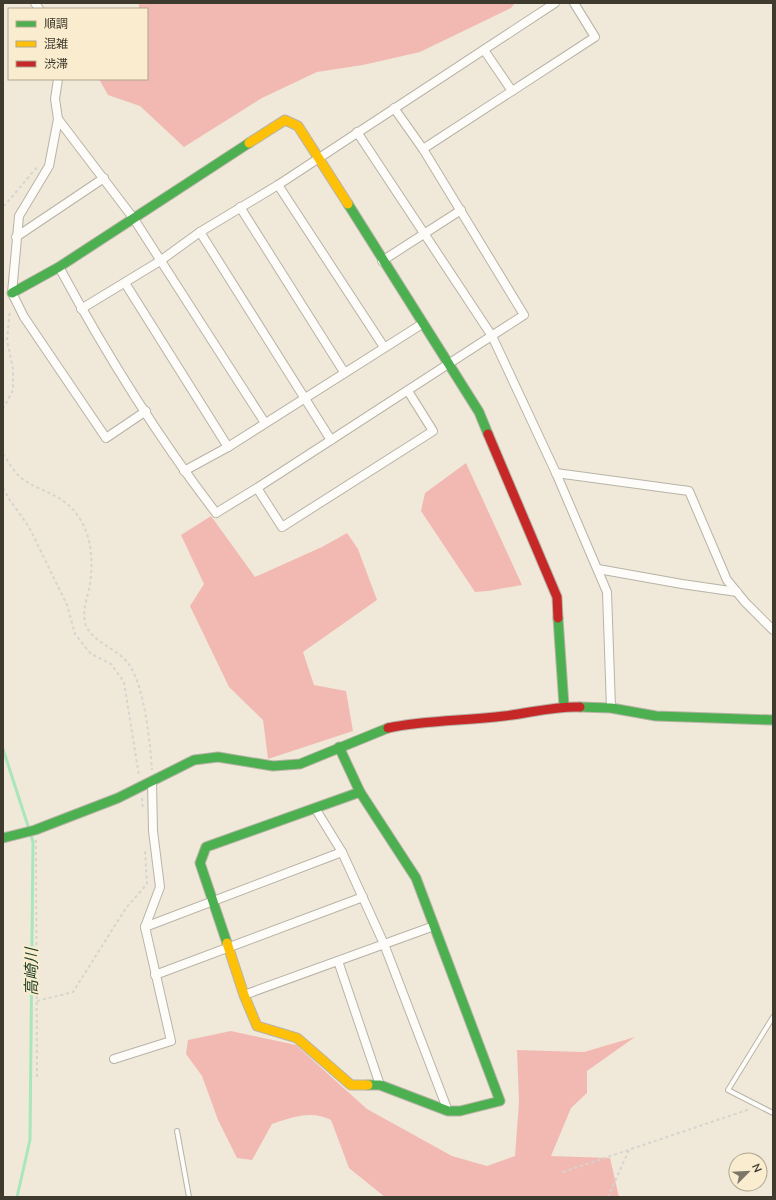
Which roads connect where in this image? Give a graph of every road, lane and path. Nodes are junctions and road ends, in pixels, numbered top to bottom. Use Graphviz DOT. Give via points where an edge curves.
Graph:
graph roads {
  1 [pos="555,3"];
  2 [pos="574,3"];
  3 [pos="484,50"];
  4 [pos="58,80"];
  5 [pos="512,91"];
  6 [pos="394,108"];
  7 [pos="58,119"];
  8 [pos="357,132"];
  9 [pos="423,149"];
  10 [pos="317,158"];
  11 [pos="39,164"];
  12 [pos="104,178"];
  13 [pos="278,185"];
  14 [pos="4,205"];
  15 [pos="240,207"];
  16 [pos="3,208"];
  17 [pos="461,210"];
  18 [pos="134,219"];
  19 [pos="200,232"];
  20 [pos="425,234"];
  21 [pos="16,237"];
  22 [pos="160,261"];
  23 [pos="382,261"];
  24 [pos="59,267"];
  25 [pos="124,283"];
  26 [pos="12,293"];
  27 [pos="81,309"];
  28 [pos="422,324"];
  29 [pos="492,336"];
  30 [pos="384,347"];
  31 [pos="448,365"];
  32 [pos="344,372"];
  33 [pos="408,391"];
  34 [pos="305,397"];
  35 [pos="3,409"];
  36 [pos="146,411"];
  37 [pos="265,423"];
  38 [pos="331,440"];
  39 [pos="228,447"];
  40 [pos="3,454"];
  41 [pos="184,471"];
  42 [pos="556,473"];
  43 [pos="3,488"];
  44 [pos="257,488"];
  45 [pos="598,569"];
  46 [pos="737,592"];
  47 [pos="773,630"];
  48 [pos="564,706"];
  49 [pos="611,708"];
  50 [pos="773,720"];
  51 [pos="339,747"];
  52 [pos="152,780"];
  53 [pos="141,786"];
  54 [pos="360,792"];
  55 [pos="314,808"];
  56 [pos="143,817"];
  57 [pos="35,830"];
  58 [pos="3,838"];
  59 [pos="145,847"];
  60 [pos="342,852"];
  61 [pos="363,898"];
  62 [pos="213,900"];
  63 [pos="434,926"];
  64 [pos="145,927"];
  65 [pos="384,944"];
  66 [pos="229,946"];
  67 [pos="338,961"];
  68 [pos="156,975"];
  69 [pos="244,995"];
  70 [pos="37,1001"];
  71 [pos="773,1017"];
  72 [pos="114,1059"];
  73 [pos="37,1079"];
  74 [pos="380,1084"];
  75 [pos="759,1106"];
  76 [pos="448,1111"];
  77 [pos="773,1113"];
  78 [pos="177,1131"];
  79 [pos="629,1150"];
  80 [pos="563,1172"];
  81 [pos="190,1197"];
  82 [pos="608,1197"];
  1 -- 3 [label="street"];
  2 -- 5 [label="street" via="595,37"];
  3 -- 5 [label="street"];
  3 -- 6 [label="street"];
  4 -- 7 [label="street" via="55,99"];
  5 -- 9 [label="street"];
  6 -- 8 [label="street"];
  6 -- 9 [label="street"];
  7 -- 12 [label="street"];
  7 -- 21 [label="street" via="49,166 19,216"];
  8 -- 10 [label="street"];
  8 -- 20 [label="street"];
  9 -- 17 [label="street"];
  10 -- 13 [label="street"];
  10 -- 18 [label="street" via="298,126 285,120"];
  10 -- 23 [label="street"];
  11 -- 14 [label="path"];
  12 -- 18 [label="street"];
  12 -- 21 [label="street"];
  13 -- 15 [label="street"];
  13 -- 30 [label="street"];
  14 -- 16 [label="path"];
  15 -- 19 [label="street"];
  15 -- 32 [label="street"];
  17 -- 20 [label="street"];
  17 -- 29 [label="street" via="524,315"];
  18 -- 22 [label="street"];
  18 -- 24 [label="street"];
  19 -- 22 [label="street"];
  19 -- 34 [label="street"];
  20 -- 23 [label="street"];
  20 -- 29 [label="street"];
  21 -- 26 [label="street"];
  22 -- 25 [label="street"];
  22 -- 37 [label="street"];
  23 -- 28 [label="street"];
  24 -- 26 [label="street"];
  24 -- 27 [label="street"];
  25 -- 27 [label="street"];
  25 -- 39 [label="street"];
  26 -- 35 [label="path" via="7,340 13,369 13,390"];
  26 -- 36 [label="street" via="24,317 106,438"];
  27 -- 36 [label="street"];
  28 -- 30 [label="street"];
  28 -- 31 [label="street"];
  29 -- 31 [label="street"];
  29 -- 42 [label="street"];
  30 -- 32 [label="street"];
  31 -- 33 [label="street"];
  31 -- 48 [label="street" via="479,412 557,597"];
  32 -- 34 [label="street"];
  33 -- 38 [label="street"];
  33 -- 44 [label="street" via="433,431 282,527"];
  34 -- 37 [label="street"];
  34 -- 38 [label="street"];
  36 -- 41 [label="street"];
  37 -- 39 [label="street"];
  38 -- 44 [label="street"];
  39 -- 41 [label="street"];
  40 -- 52 [label="path" via="19,477 58,496 80,518 91,549 90,584 84,604 86,624 98,641 117,652 130,666 139,688 145,717"];
  41 -- 44 [label="street" via="216,513"];
  42 -- 45 [label="street"];
  42 -- 46 [label="street" via="689,491 727,580"];
  43 -- 53 [label="path" via="29,527 67,605 75,634 90,653 111,664 124,682"];
  45 -- 46 [label="street"];
  45 -- 49 [label="street" via="607,592"];
  46 -- 47 [label="street"];
  48 -- 49 [label="street"];
  48 -- 51 [label="street" via="504,716 418,722 384,729"];
  49 -- 50 [label="street" via="656,716"];
  51 -- 52 [label="street" via="300,764 273,766 218,757 194,760"];
  51 -- 54 [label="street"];
  52 -- 53 [label="street"];
  52 -- 64 [label="street" via="153,831 160,887"];
  53 -- 56 [label="path"];
  53 -- 57 [label="street" via="118,798"];
  54 -- 55 [label="street"];
  54 -- 63 [label="street" via="416,878"];
  55 -- 60 [label="street"];
  55 -- 62 [label="street" via="206,847 200,863"];
  57 -- 58 [label="street"];
  57 -- 70 [label="path"];
  59 -- 70 [label="path" via="147,884 126,908 73,992"];
  60 -- 61 [label="street"];
  60 -- 62 [label="street"];
  61 -- 65 [label="street"];
  61 -- 66 [label="street"];
  62 -- 64 [label="street"];
  62 -- 66 [label="street"];
  63 -- 65 [label="street"];
  63 -- 76 [label="street" via="500,1101 460,1111"];
  64 -- 68 [label="street"];
  65 -- 67 [label="street"];
  65 -- 76 [label="street"];
  66 -- 68 [label="street"];
  66 -- 69 [label="street"];
  67 -- 69 [label="street"];
  67 -- 74 [label="street"];
  68 -- 72 [label="street" via="171,1041"];
  69 -- 74 [label="street" via="257,1026 297,1038 351,1085"];
  70 -- 73 [label="path"];
  71 -- 75 [label="lane" via="728,1090"];
  74 -- 76 [label="street"];
  75 -- 77 [label="lane"];
  75 -- 79 [label="path"];
  78 -- 81 [label="lane"];
  79 -- 80 [label="path"];
  79 -- 82 [label="path"];
}
